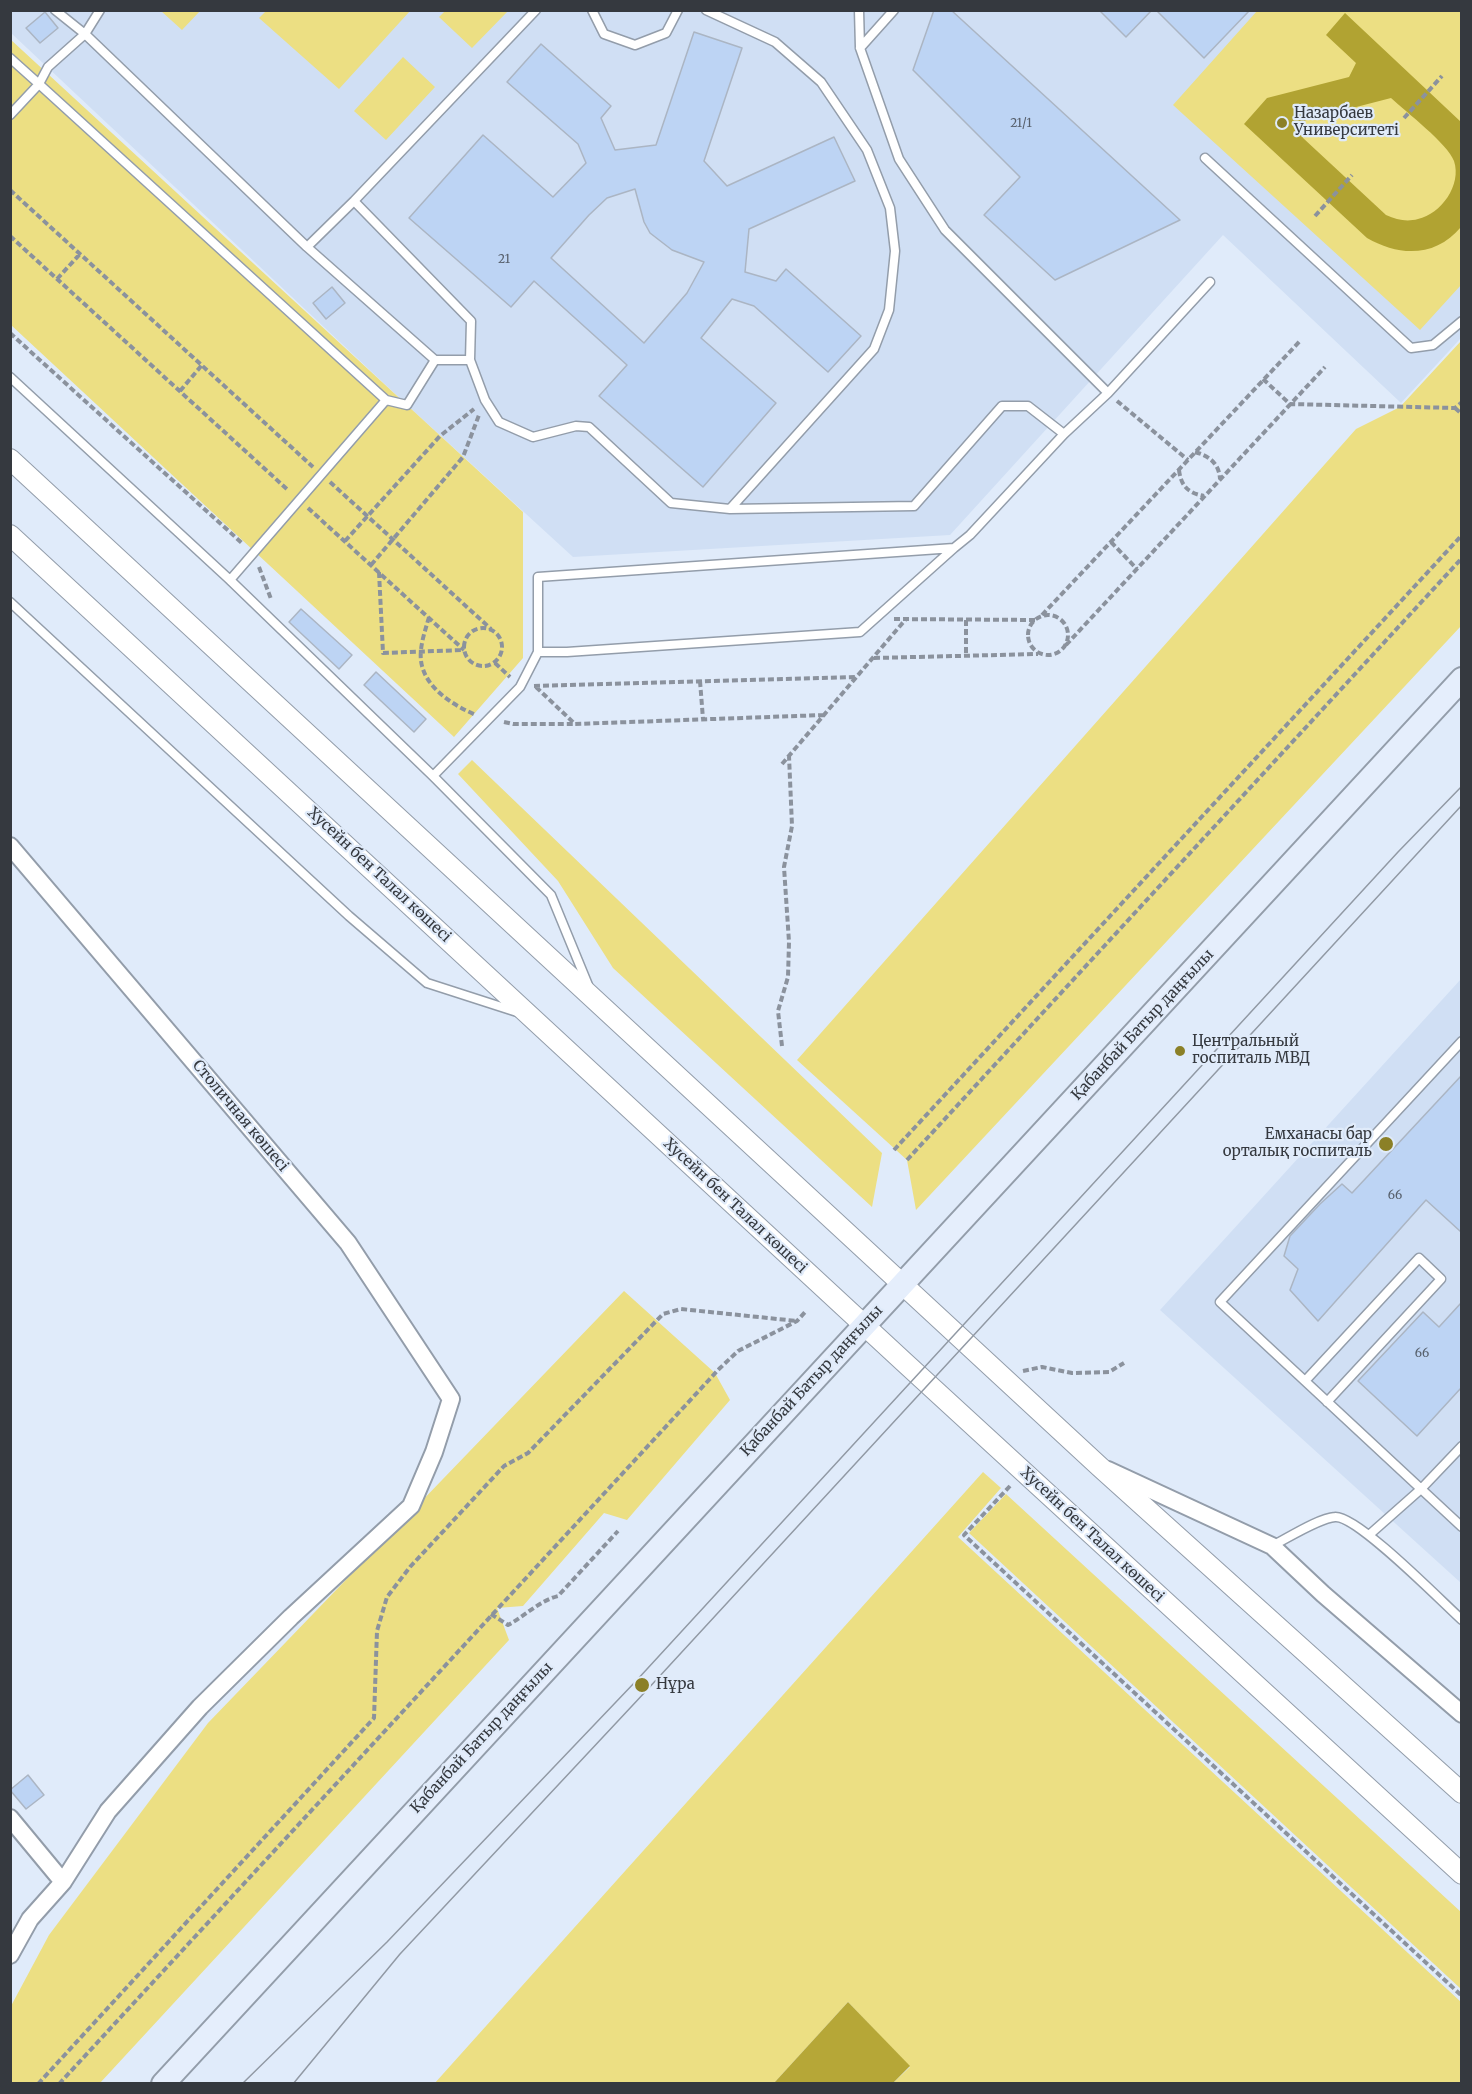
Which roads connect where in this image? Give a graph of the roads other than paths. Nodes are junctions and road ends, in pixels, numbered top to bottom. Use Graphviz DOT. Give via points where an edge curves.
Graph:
graph roads {
  1 [pos="56,10"];
  2 [pos="100,10"];
  3 [pos="536,10"];
  4 [pos="592,10"];
  5 [pos="678,10"];
  6 [pos="706,10"];
  7 [pos="859,10"];
  8 [pos="894,10"];
  9 [pos="84,34"];
  10 [pos="860,48"];
  11 [pos="10,58"];
  12 [pos="39,84"];
  13 [pos="10,115"];
  14 [pos="1205,158"];
  15 [pos="354,201"];
  16 [pos="308,247"];
  17 [pos="1210,282"];
  18 [pos="1461,321"];
  19 [pos="435,360"];
  20 [pos="470,360"];
  21 [pos="10,377"];
  22 [pos="1108,393"];
  23 [pos="386,400"];
  24 [pos="1064,434"];
  25 [pos="10,459"];
  26 [pos="730,509"];
  27 [pos="10,535"];
  28 [pos="954,548"];
  29 [pos="230,580"];
  30 [pos="10,602"];
  31 [pos="538,652"];
  32 [pos="1461,679"];
  33 [pos="433,776"];
  34 [pos="10,846"];
  35 [pos="592,997"];
  36 [pos="531,1016"];
  37 [pos="1461,1041"];
  38 [pos="903,1283"];
  39 [pos="864,1324"];
  40 [pos="1305,1381"];
  41 [pos="1327,1401"];
  42 [pos="1461,1446"];
  43 [pos="1101,1467"];
  44 [pos="1421,1489"];
  45 [pos="1461,1527"];
  46 [pos="1369,1535"];
  47 [pos="1272,1546"];
  48 [pos="1461,1620"];
  49 [pos="1461,1714"];
  50 [pos="1461,1792"];
  51 [pos="10,1818"];
  52 [pos="1461,1874"];
  53 [pos="63,1882"];
  54 [pos="10,1955"];
  55 [pos="163,2084"];
  1 -- 9 [label="lane"];
  2 -- 9 [label="lane"];
  3 -- 15 [label="lane"];
  4 -- 5 [label="lane" via="604,34 635,45 666,33"];
  6 -- 26 [label="lane" via="774,42 821,82 867,150 878,175 890,208 895,251 889,310 874,349"];
  7 -- 10 [label="lane"];
  8 -- 10 [label="lane"];
  9 -- 12 [label="lane" via="48,67"];
  9 -- 16 [label="lane"];
  10 -- 22 [label="lane" via="899,159 945,230"];
  11 -- 12 [label="lane"];
  12 -- 13 [label="lane"];
  12 -- 23 [label="lane"];
  14 -- 18 [label="lane" via="1411,348 1433,345"];
  15 -- 16 [label="lane"];
  15 -- 20 [label="lane" via="471,321"];
  16 -- 19 [label="lane"];
  17 -- 22 [label="lane"];
  19 -- 20 [label="lane"];
  19 -- 23 [label="lane" via="407,405"];
  20 -- 26 [label="lane" via="485,400 499,422 532,437 576,426 589,427 671,503"];
  21 -- 29 [label="lane"];
  22 -- 24 [label="lane"];
  23 -- 29 [label="lane"];
  24 -- 26 [label="lane" via="1028,406 1002,406 914,506"];
  24 -- 28 [label="lane"];
  25 -- 35 [label="street"];
  27 -- 36 [label="street, Хусейн бен Талал көшесі"];
  28 -- 31 [label="lane" via="860,632"];
  28 -- 31 [label="lane" via="538,577"];
  29 -- 33 [label="lane"];
  30 -- 36 [label="lane" via="349,916 427,983"];
  31 -- 33 [label="lane" via="520,687"];
  32 -- 38 [label="main road, Қабанбай Батыр даңғылы"];
  33 -- 35 [label="lane" via="551,895"];
  34 -- 53 [label="street, Столичная көшесі" via="348,1243 451,1399 411,1506 200,1707 108,1811"];
  35 -- 38 [label="street"];
  36 -- 39 [label="street, Хусейн бен Талал көшесі"];
  37 -- 40 [label="lane" via="1220,1302"];
  38 -- 39 [label="main road, Қабанбай Батыр даңғылы"];
  38 -- 43 [label="street"];
  39 -- 52 [label="street, Хусейн бен Талал көшесі"];
  39 -- 55 [label="main road, Қабанбай Батыр даңғылы"];
  40 -- 41 [label="lane"];
  40 -- 41 [label="lane" via="1419,1258 1441,1279"];
  41 -- 44 [label="lane"];
  42 -- 44 [label="lane"];
  43 -- 47 [label="street"];
  43 -- 50 [label="street"];
  44 -- 45 [label="lane"];
  44 -- 46 [label="lane"];
  46 -- 47 [label="lane" via="1338,1516"];
  46 -- 48 [label="lane"];
  47 -- 49 [label="street"];
  51 -- 53 [label="street"];
  53 -- 54 [label="street" via="30,1919"];
}
